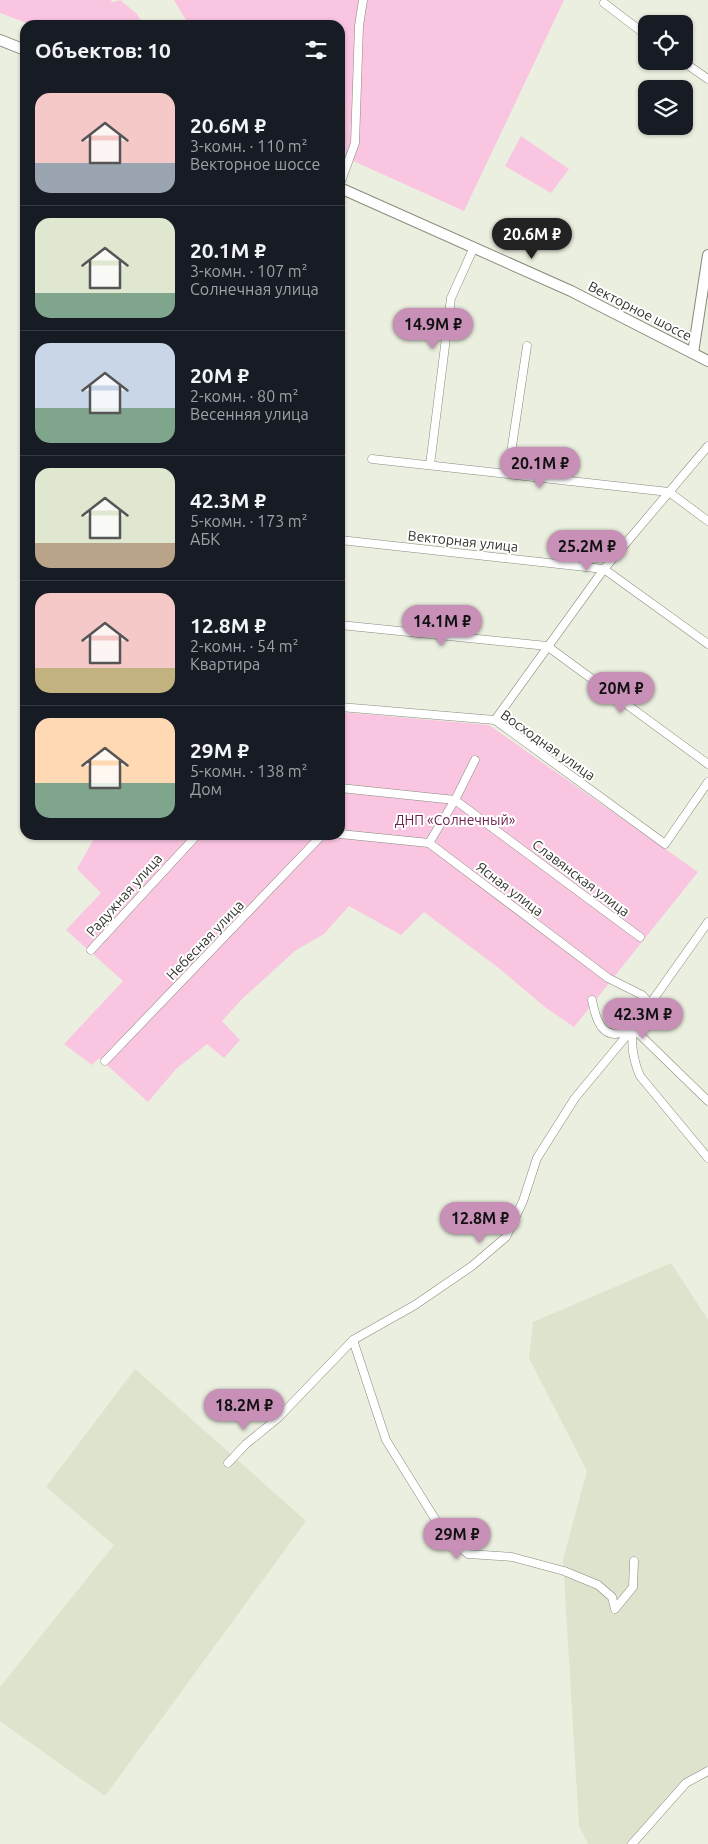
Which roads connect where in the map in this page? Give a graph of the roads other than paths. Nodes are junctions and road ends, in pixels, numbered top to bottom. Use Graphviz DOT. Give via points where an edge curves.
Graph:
graph roads {
  1 [pos="363,0"];
  2 [pos="604,2"];
  3 [pos="638,29"];
  4 [pos="0,40"];
  5 [pos="20,48"];
  6 [pos="693,69"];
  7 [pos="708,79"];
  8 [pos="345,170"];
  9 [pos="345,190"];
  10 [pos="474,247"];
  11 [pos="708,255"];
  12 [pos="527,346"];
  13 [pos="693,353"];
  14 [pos="708,361"];
  15 [pos="708,446"];
  16 [pos="372,459"];
  17 [pos="430,465"];
  18 [pos="508,473"];
  19 [pos="669,492"];
  20 [pos="708,521"];
  21 [pos="345,541"];
  22 [pos="604,569"];
  23 [pos="345,626"];
  24 [pos="708,644"];
  25 [pos="547,646"];
  26 [pos="345,707"];
  27 [pos="495,720"];
  28 [pos="475,760"];
  29 [pos="708,764"];
  30 [pos="708,782"];
  31 [pos="345,789"];
  32 [pos="455,800"];
  33 [pos="345,835"];
  34 [pos="192,840"];
  35 [pos="317,840"];
  36 [pos="429,843"];
  37 [pos="708,922"];
  38 [pos="640,937"];
  39 [pos="91,950"];
  40 [pos="592,1000"];
  41 [pos="650,1004"];
  42 [pos="633,1028"];
  43 [pos="105,1061"];
  44 [pos="708,1100"];
  45 [pos="708,1158"];
  46 [pos="353,1340"];
  47 [pos="228,1463"];
  48 [pos="634,1561"];
  49 [pos="708,1771"];
  50 [pos="632,1844"];
  1 -- 8 [label="street" via="359,26 355,143"];
  2 -- 3 [label="street"];
  4 -- 5 [label="main road"];
  6 -- 7 [label="street"];
  9 -- 10 [label="main road, Векторное шоссе"];
  10 -- 13 [label="main road, Векторное шоссе" via="571,291"];
  10 -- 17 [label="street" via="451,298"];
  11 -- 13 [label="main road"];
  12 -- 18 [label="street"];
  13 -- 14 [label="main road, Векторное шоссе"];
  15 -- 19 [label="street"];
  16 -- 17 [label="street"];
  17 -- 18 [label="street"];
  18 -- 19 [label="street"];
  19 -- 20 [label="street"];
  19 -- 22 [label="street"];
  21 -- 22 [label="street, Векторная улица"];
  22 -- 24 [label="street, Векторная улица"];
  22 -- 25 [label="street"];
  23 -- 25 [label="street"];
  25 -- 27 [label="street"];
  25 -- 29 [label="street"];
  26 -- 27 [label="street, Восходная улица"];
  27 -- 30 [label="street, Восходная улица" via="665,844"];
  28 -- 32 [label="street"];
  31 -- 32 [label="street"];
  32 -- 36 [label="street"];
  32 -- 38 [label="street, Славянская улица"];
  33 -- 36 [label="street"];
  34 -- 39 [label="street, Радужная улица"];
  35 -- 43 [label="street, Небесная улица"];
  36 -- 41 [label="street, Ясная улица" via="608,978 642,995"];
  37 -- 41 [label="street"];
  40 -- 42 [label="street" via="595,1018 601,1028 621,1034"];
  41 -- 42 [label="street"];
  42 -- 44 [label="street"];
  42 -- 45 [label="street" via="634,1061 640,1076"];
  42 -- 46 [label="street" via="575,1098 537,1158 523,1201 506,1237 472,1266 415,1305"];
  46 -- 47 [label="street" via="278,1418"];
  46 -- 48 [label="street" via="386,1440 445,1535 468,1554 512,1558 564,1571 598,1585 612,1597 615,1609 633,1587"];
  49 -- 50 [label="street" via="686,1783"];
}
